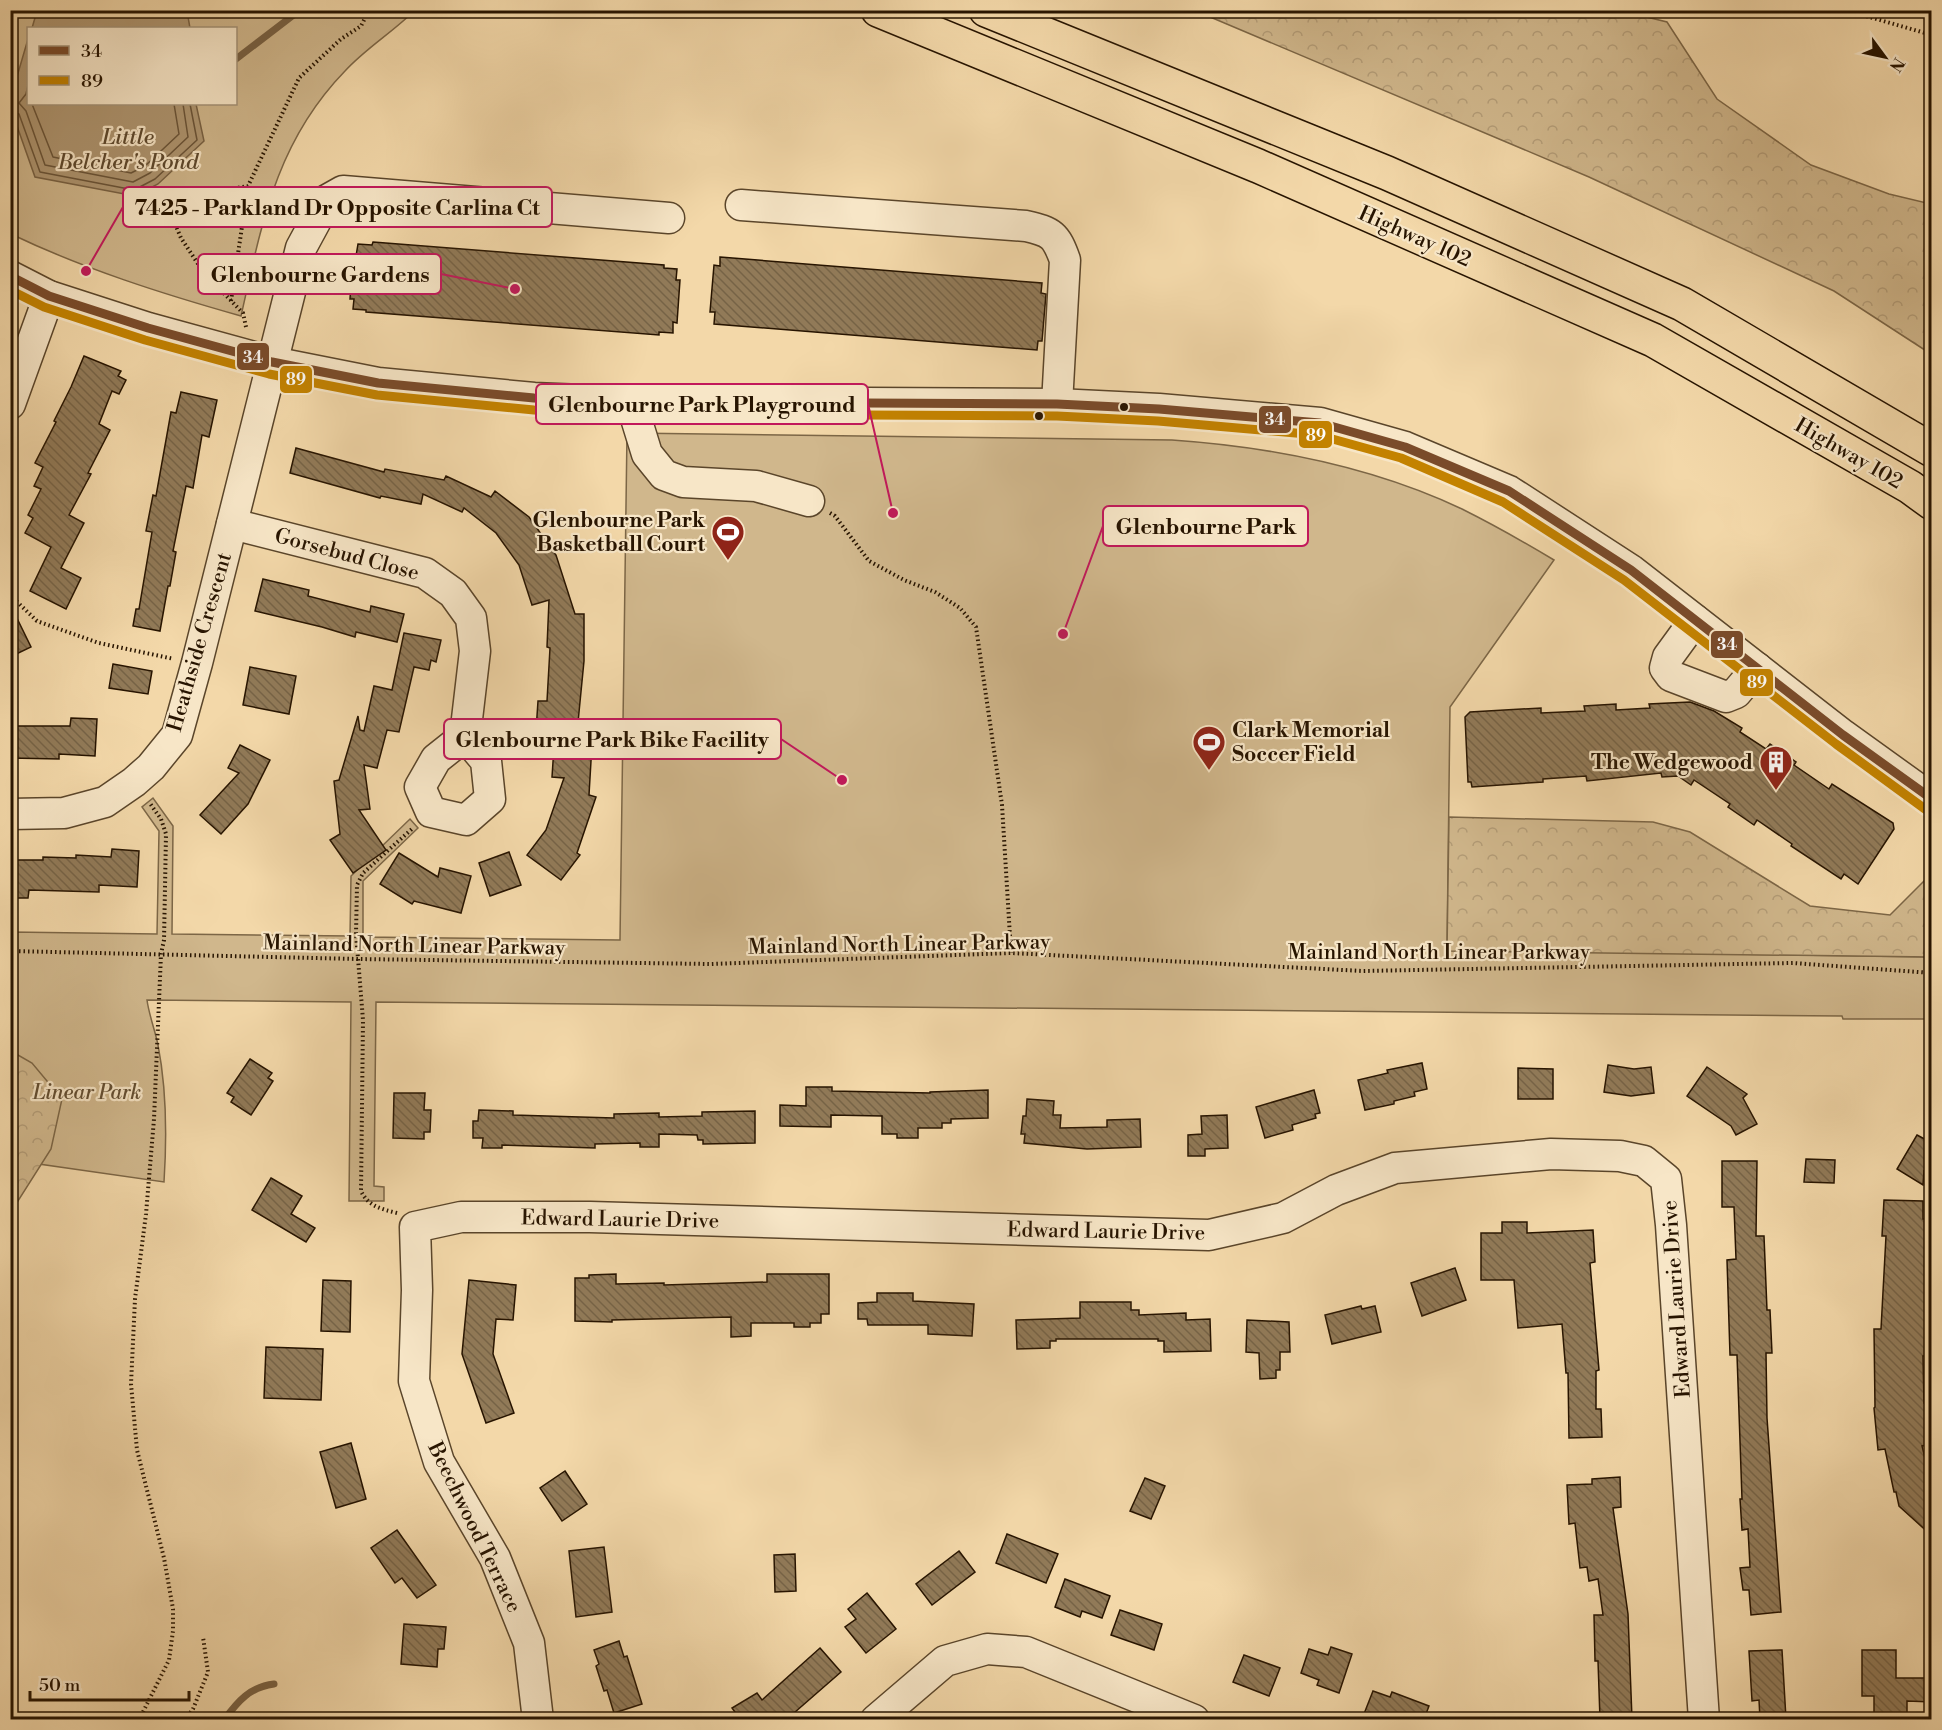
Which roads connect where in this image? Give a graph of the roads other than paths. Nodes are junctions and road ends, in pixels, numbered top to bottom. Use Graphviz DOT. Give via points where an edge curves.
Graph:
graph roads {
  1 [pos="878,10"];
  2 [pos="986,10"];
  3 [pos="741,205"];
  4 [pos="669,218"];
  5 [pos="10,276"];
  6 [pos="49,296"];
  7 [pos="272,362"];
  8 [pos="631,402"];
  9 [pos="10,404"];
  10 [pos="1057,404"];
  11 [pos="1932,450"];
  12 [pos="809,501"];
  13 [pos="1932,503"];
  14 [pos="232,524"];
  15 [pos="1695,620"];
  16 [pos="1757,668"];
  17 [pos="465,736"];
  18 [pos="1932,799"];
  19 [pos="10,814"];
  20 [pos="416,1227"];
  21 [pos="538,1719"];
  22 [pos="876,1719"];
  23 [pos="1194,1719"];
  24 [pos="1704,1719"];
  1 -- 13 [label="highway, Highway 102" via="1258,166 1653,340"];
  2 -- 11 [label="highway, Highway 102" via="1387,173 1682,304"];
  3 -- 10 [label="street" via="1026,226 1046,231 1059,243 1065,260"];
  4 -- 7 [label="street, Heathside Crescent" via="343,191 327,200 301,248"];
  5 -- 6 [label="street"];
  6 -- 7 [label="street"];
  6 -- 9 [label="street"];
  7 -- 8 [label="street" via="378,383 534,398"];
  7 -- 14 [label="street, Heathside Crescent"];
  8 -- 10 [label="street"];
  8 -- 12 [label="street" via="647,454 664,475 683,482 756,486"];
  10 -- 15 [label="street" via="1320,423 1405,447 1509,491 1631,570"];
  14 -- 17 [label="street, Gorsebud Close" via="425,573 453,593 471,618 475,651"];
  14 -- 19 [label="street, Heathside Crescent" via="177,735 151,767 105,802 64,813"];
  15 -- 16 [label="street"];
  15 -- 16 [label="street" via="1668,657 1665,668 1671,676 1726,697 1736,693"];
  16 -- 18 [label="street"];
  17 -- 17 [label="street" via="486,761 490,799 466,820 431,812 420,787 436,759"];
  20 -- 21 [label="street, Beechwood Terrace" via="414,1381 439,1462 495,1558 529,1642"];
  20 -- 24 [label="street, Edward Laurie Drive" via="461,1217 590,1217 1209,1235 1283,1218 1336,1190 1395,1168 1551,1154 1620,1156 1644,1161 1666,1179 1671,1225"];
  22 -- 23 [label="street" via="945,1661 987,1649 1026,1652"];
}
